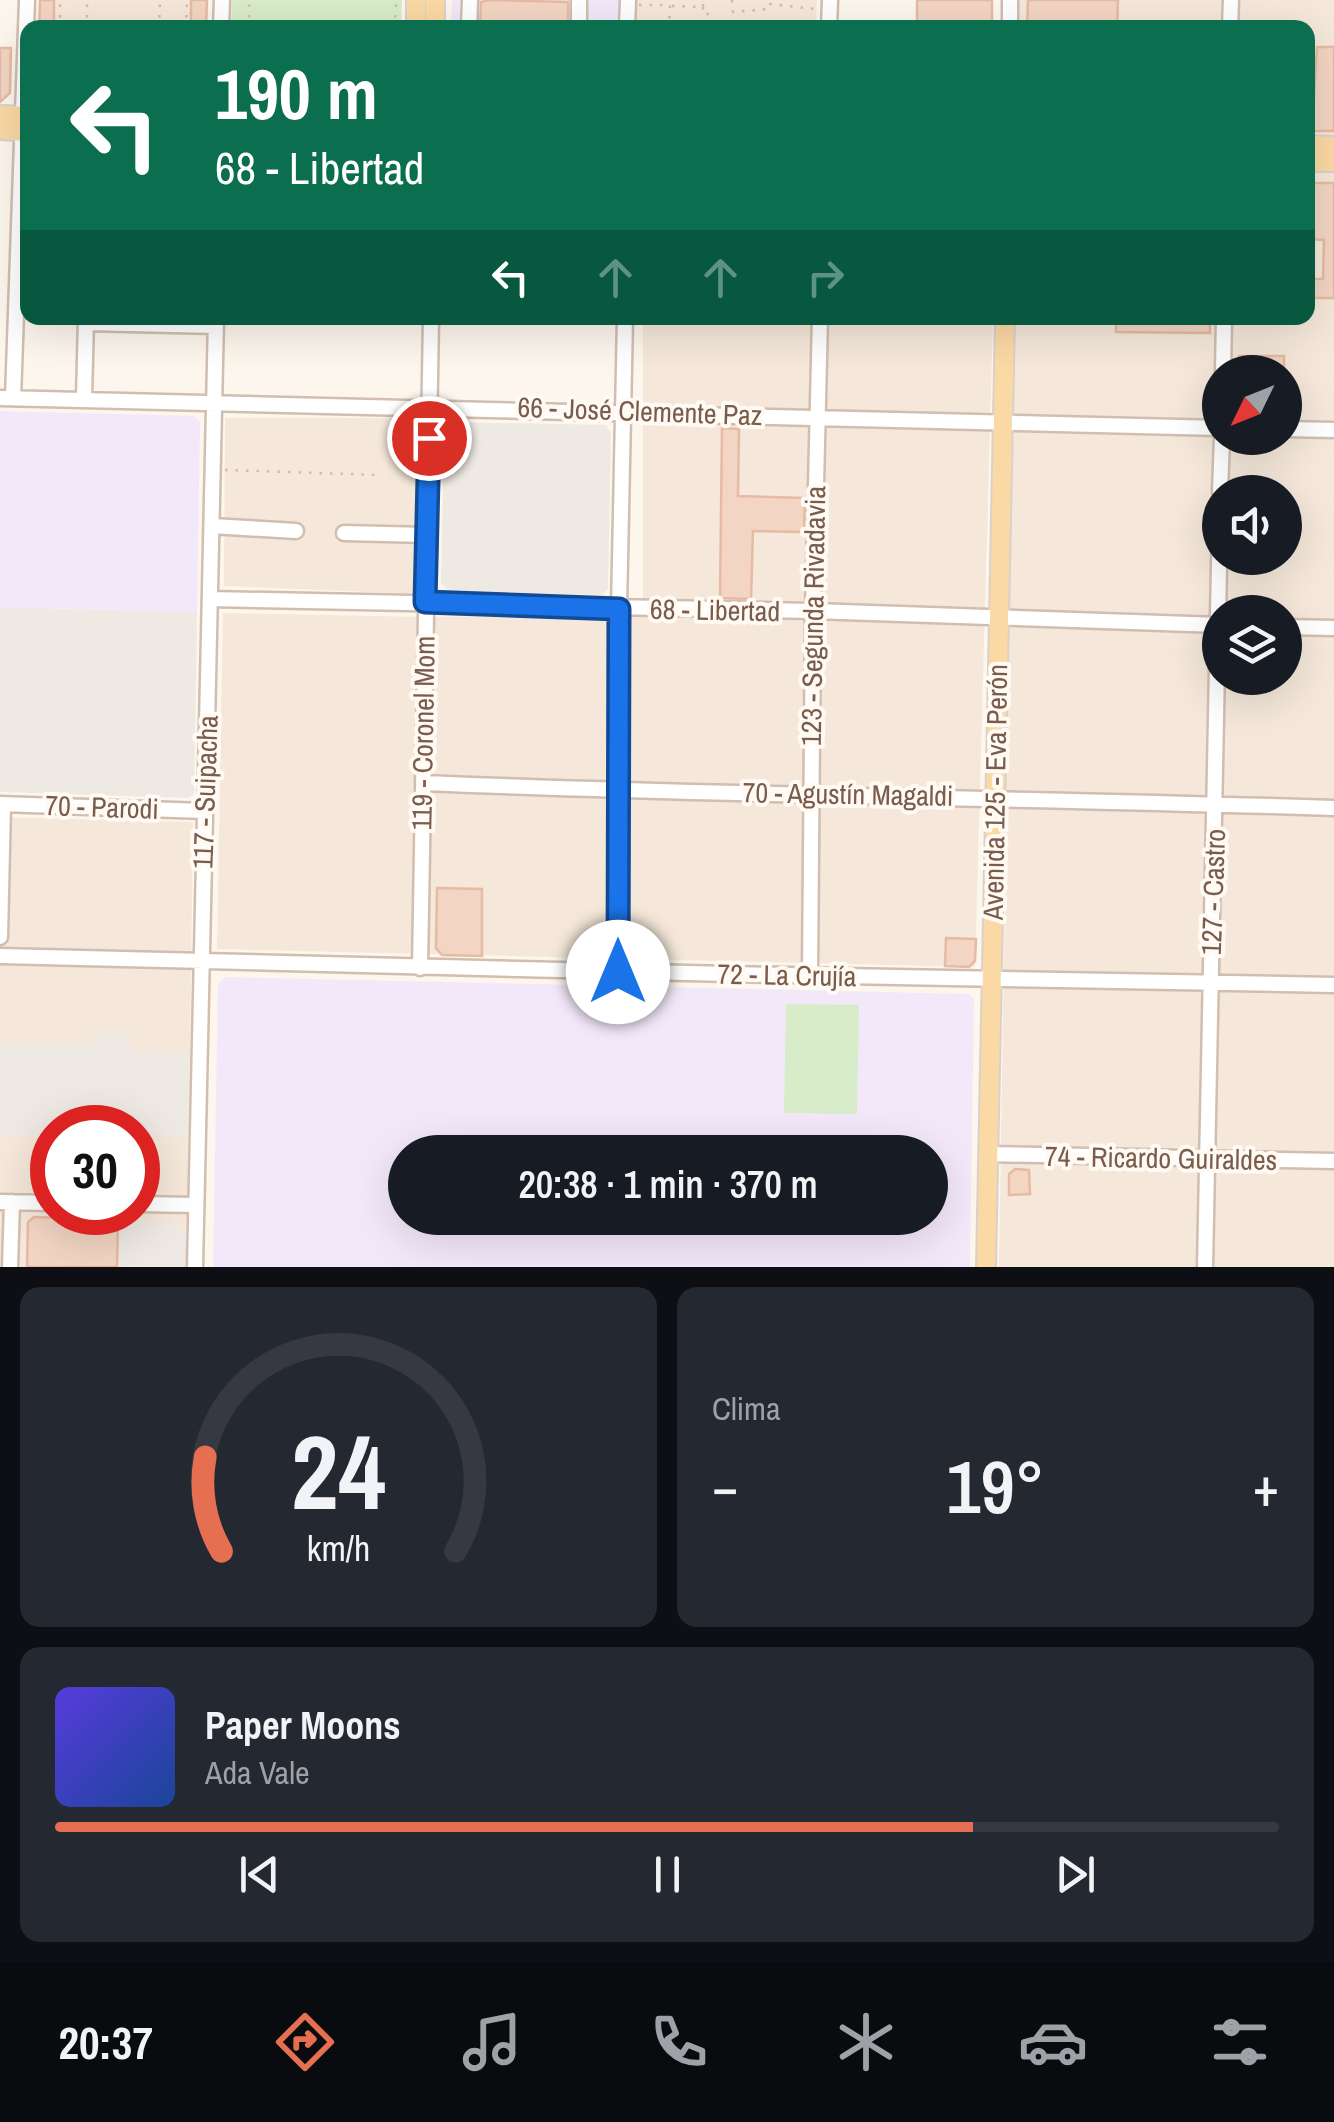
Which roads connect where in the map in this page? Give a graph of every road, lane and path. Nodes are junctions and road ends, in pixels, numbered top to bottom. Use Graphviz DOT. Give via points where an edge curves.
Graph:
graph roads {
  1 [pos="703,0"];
  2 [pos="732,0"];
  3 [pos="628,2"];
  4 [pos="830,4"];
  5 [pos="670,6"];
  6 [pos="703,7"];
  7 [pos="669,20"];
  8 [pos="711,20"];
  9 [pos="20,252"];
  10 [pos="86,325"];
  11 [pos="216,325"];
  12 [pos="431,325"];
  13 [pos="625,325"];
  14 [pos="820,325"];
  15 [pos="1005,325"];
  16 [pos="1224,325"];
  17 [pos="1223,355"];
  18 [pos="6,398"];
  19 [pos="84,398"];
  20 [pos="214,403"];
  21 [pos="430,406"];
  22 [pos="622,410"];
  23 [pos="816,417"];
  24 [pos="1003,424"];
  25 [pos="1202,428"];
  26 [pos="1302,429"];
  27 [pos="1334,430"];
  28 [pos="213,469"];
  29 [pos="380,476"];
  30 [pos="212,526"];
  31 [pos="296,531"];
  32 [pos="344,534"];
  33 [pos="426,535"];
  34 [pos="210,599"];
  35 [pos="425,602"];
  36 [pos="619,609"];
  37 [pos="813,611"];
  38 [pos="998,620"];
  39 [pos="1202,625"];
  40 [pos="1302,627"];
  41 [pos="1334,628"];
  42 [pos="1217,695"];
  43 [pos="423,783"];
  44 [pos="618,791"];
  45 [pos="812,793"];
  46 [pos="995,797"];
  47 [pos="2,804"];
  48 [pos="1215,804"];
  49 [pos="1334,808"];
  50 [pos="204,810"];
  51 [pos="0,938"];
  52 [pos="0,956"];
  53 [pos="202,962"];
  54 [pos="420,968"];
  55 [pos="618,972"];
  56 [pos="810,974"];
  57 [pos="993,981"];
  58 [pos="1210,983"];
  59 [pos="1334,984"];
  60 [pos="987,1154"];
  61 [pos="1206,1159"];
  62 [pos="1334,1161"];
  63 [pos="6,1202"];
  64 [pos="160,1204"];
  65 [pos="196,1205"];
  66 [pos="10,1267"];
  67 [pos="195,1267"];
  68 [pos="986,1267"];
  69 [pos="1205,1267"];
  1 -- 6 [label="path"];
  2 -- 4 [label="path" via="733,12"];
  3 -- 5 [label="path"];
  5 -- 6 [label="path"];
  5 -- 7 [label="path"];
  6 -- 8 [label="path"];
  9 -- 18 [label="street"];
  10 -- 19 [label="street"];
  11 -- 20 [label="street, 117 - Suipacha"];
  12 -- 21 [label="street, 119 - Coronel Mom"];
  13 -- 22 [label="street"];
  14 -- 23 [label="street, 123 - Segunda Rivadavia"];
  15 -- 24 [label="main road, Avenida 125 - Eva Perón"];
  16 -- 17 [label="street"];
  18 -- 19 [label="street, 66 - José Clemente Paz"];
  19 -- 20 [label="street, 66 - José Clemente Paz"];
  20 -- 21 [label="street, 66 - José Clemente Paz"];
  20 -- 28 [label="street, 117 - Suipacha"];
  21 -- 22 [label="street, 66 - José Clemente Paz"];
  21 -- 33 [label="street, 119 - Coronel Mom"];
  22 -- 23 [label="street, 66 - José Clemente Paz"];
  22 -- 36 [label="street"];
  23 -- 24 [label="street, 66 - José Clemente Paz"];
  23 -- 37 [label="street, 123 - Segunda Rivadavia"];
  24 -- 25 [label="street, 66 - José Clemente Paz"];
  24 -- 38 [label="main road, Avenida 125 - Eva Perón"];
  26 -- 27 [label="street"];
  28 -- 29 [label="path"];
  28 -- 30 [label="street, 117 - Suipacha"];
  30 -- 31 [label="street"];
  30 -- 34 [label="street, 117 - Suipacha"];
  32 -- 33 [label="street"];
  33 -- 35 [label="street, 119 - Coronel Mom"];
  34 -- 35 [label="street, 68 - Libertad"];
  34 -- 50 [label="street, 117 - Suipacha"];
  35 -- 36 [label="street, 68 - Libertad"];
  35 -- 43 [label="street, 119 - Coronel Mom"];
  36 -- 37 [label="street, 68 - Libertad"];
  36 -- 44 [label="street"];
  37 -- 38 [label="street, 68 - Libertad"];
  37 -- 45 [label="street, 123 - Segunda Rivadavia"];
  38 -- 39 [label="street, 68 - Libertad"];
  38 -- 46 [label="main road, Avenida 125 - Eva Perón"];
  40 -- 41 [label="street"];
  42 -- 48 [label="street, 127 - Castro"];
  43 -- 44 [label="street, 70 - Agustín Magaldi"];
  43 -- 54 [label="street, 119 - Coronel Mom"];
  44 -- 45 [label="street, 70 - Agustín Magaldi"];
  44 -- 55 [label="street"];
  45 -- 46 [label="street, 70 - Agustín Magaldi"];
  45 -- 56 [label="street, 123 - Segunda Rivadavia"];
  46 -- 48 [label="street, 70 - Agustín Magaldi"];
  46 -- 57 [label="main road, Avenida 125 - Eva Perón"];
  47 -- 50 [label="street, 70 - Parodi"];
  47 -- 51 [label="street"];
  48 -- 49 [label="street, 70 - Agustín Magaldi"];
  48 -- 58 [label="street, 127 - Castro"];
  50 -- 53 [label="street, 117 - Suipacha"];
  52 -- 53 [label="street, 72 - La Crujía"];
  53 -- 54 [label="street, 72 - La Crujía"];
  53 -- 65 [label="street, 117 - Suipacha"];
  54 -- 55 [label="street, 72 - La Crujía"];
  55 -- 56 [label="street, 72 - La Crujía"];
  56 -- 57 [label="street, 72 - La Crujía"];
  57 -- 58 [label="street, 72 - La Crujía"];
  57 -- 60 [label="main road, Avenida 125 - Eva Perón"];
  58 -- 59 [label="street, 72 - La Crujía"];
  58 -- 61 [label="street, 127 - Castro"];
  60 -- 61 [label="street, 74 - Ricardo Guiraldes"];
  60 -- 68 [label="main road, Avenida 125 - Eva Perón"];
  61 -- 62 [label="street, 74 - Ricardo Guiraldes"];
  61 -- 69 [label="street, 127 - Castro"];
  63 -- 66 [label="street"];
  64 -- 65 [label="street"];
  65 -- 67 [label="street, 117 - Suipacha"];
}
